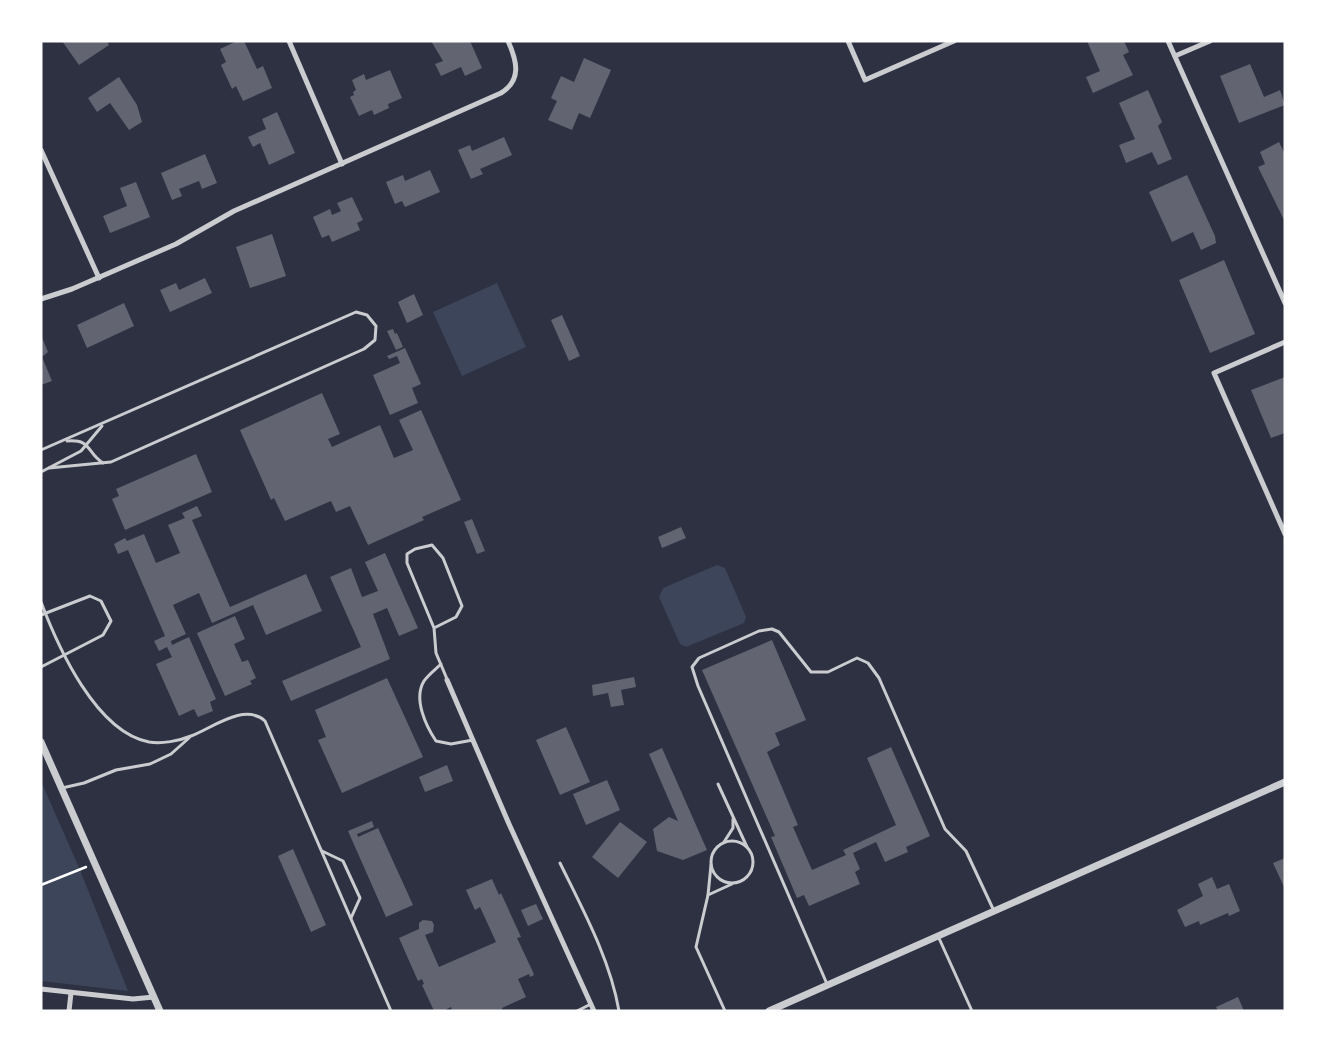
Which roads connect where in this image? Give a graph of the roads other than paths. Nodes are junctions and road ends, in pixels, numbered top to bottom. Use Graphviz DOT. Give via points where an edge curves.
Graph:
graph roads {
  1 [pos="288,41"];
  2 [pos="508,41"];
  3 [pos="848,41"];
  4 [pos="954,41"];
  5 [pos="1168,41"];
  6 [pos="1210,41"];
  7 [pos="1176,56"];
  8 [pos="41,150"];
  9 [pos="342,164"];
  10 [pos="99,278"];
  11 [pos="41,299"];
  12 [pos="1285,304"];
  13 [pos="1285,342"];
  14 [pos="102,425"];
  15 [pos="61,442"];
  16 [pos="87,444"];
  17 [pos="41,450"];
  18 [pos="104,463"];
  19 [pos="50,468"];
  20 [pos="41,472"];
  21 [pos="1285,534"];
  22 [pos="41,602"];
  23 [pos="46,614"];
  24 [pos="41,615"];
  25 [pos="434,628"];
  26 [pos="64,657"];
  27 [pos="441,664"];
  28 [pos="41,667"];
  29 [pos="447,680"];
  30 [pos="190,737"];
  31 [pos="473,740"];
  32 [pos="41,742"];
  33 [pos="1285,782"];
  34 [pos="718,784"];
  35 [pos="62,788"];
  36 [pos="733,816"];
  37 [pos="724,842"];
  38 [pos="321,850"];
  39 [pos="749,850"];
  40 [pos="560,863"];
  41 [pos="711,865"];
  42 [pos="737,882"];
  43 [pos="708,895"];
  44 [pos="994,912"];
  45 [pos="351,919"];
  46 [pos="938,936"];
  47 [pos="827,985"];
  48 [pos="41,989"];
  49 [pos="71,993"];
  50 [pos="154,997"];
  51 [pos="591,1004"];
  52 [pos="69,1011"];
  53 [pos="160,1011"];
  54 [pos="391,1011"];
  55 [pos="577,1011"];
  56 [pos="594,1011"];
  57 [pos="620,1011"];
  58 [pos="725,1011"];
  59 [pos="769,1011"];
  60 [pos="972,1011"];
  1 -- 9 [label="street"];
  2 -- 9 [label="street" via="516,63 516,75 501,93"];
  3 -- 4 [label="street" via="865,80"];
  5 -- 7 [label="street"];
  6 -- 7 [label="street"];
  7 -- 12 [label="street"];
  8 -- 10 [label="street"];
  9 -- 10 [label="street" via="234,211 184,240"];
  10 -- 11 [label="street"];
  13 -- 21 [label="street" via="1214,373"];
  14 -- 15 [label="lane"];
  14 -- 16 [label="lane"];
  14 -- 18 [label="lane" via="356,312 367,315 376,326 374,340 368,347"];
  15 -- 16 [label="lane" via="78,440"];
  15 -- 17 [label="lane"];
  16 -- 18 [label="lane"];
  16 -- 19 [label="lane" via="81,451"];
  18 -- 19 [label="lane"];
  19 -- 20 [label="lane"];
  22 -- 23 [label="lane"];
  23 -- 24 [label="lane"];
  23 -- 26 [label="lane"];
  23 -- 26 [label="lane" via="88,596 101,601 109,616 111,624 105,633"];
  25 -- 25 [label="lane" via="456,617 462,606 444,558 432,545 427,545 407,554 407,563"];
  25 -- 27 [label="lane" via="436,653"];
  26 -- 28 [label="lane"];
  26 -- 30 [label="lane" via="86,692 109,717 136,738 159,743"];
  27 -- 29 [label="lane"];
  27 -- 31 [label="lane" via="424,682 420,695 422,713 429,730 436,741 451,744"];
  29 -- 31 [label="street"];
  30 -- 35 [label="lane" via="171,754 150,764 116,770"];
  30 -- 38 [label="lane" via="242,715 262,719"];
  31 -- 51 [label="street"];
  32 -- 35 [label="street"];
  33 -- 44 [label="street"];
  34 -- 36 [label="lane"];
  35 -- 50 [label="street"];
  36 -- 37 [label="lane" via="733,828"];
  36 -- 39 [label="lane"];
  37 -- 39 [label="lane" via="738,842"];
  37 -- 41 [label="lane" via="713,852"];
  38 -- 45 [label="lane"];
  38 -- 45 [label="lane" via="343,861 360,898"];
  39 -- 42 [label="lane" via="751,869"];
  40 -- 57 [label="lane" via="616,990"];
  41 -- 42 [label="lane" via="718,878"];
  41 -- 43 [label="lane"];
  42 -- 43 [label="lane"];
  43 -- 58 [label="lane" via="696,947"];
  44 -- 46 [label="street"];
  44 -- 47 [label="lane" via="966,851 945,829 879,678 868,663 857,658 828,672 811,672 779,632 772,629 760,631 699,658 692,667"];
  45 -- 54 [label="lane"];
  46 -- 47 [label="street"];
  46 -- 60 [label="lane"];
  47 -- 59 [label="street"];
  48 -- 49 [label="street"];
  49 -- 50 [label="street" via="133,999"];
  49 -- 52 [label="street"];
  50 -- 53 [label="street"];
  51 -- 55 [label="lane"];
  51 -- 56 [label="street"];
}
